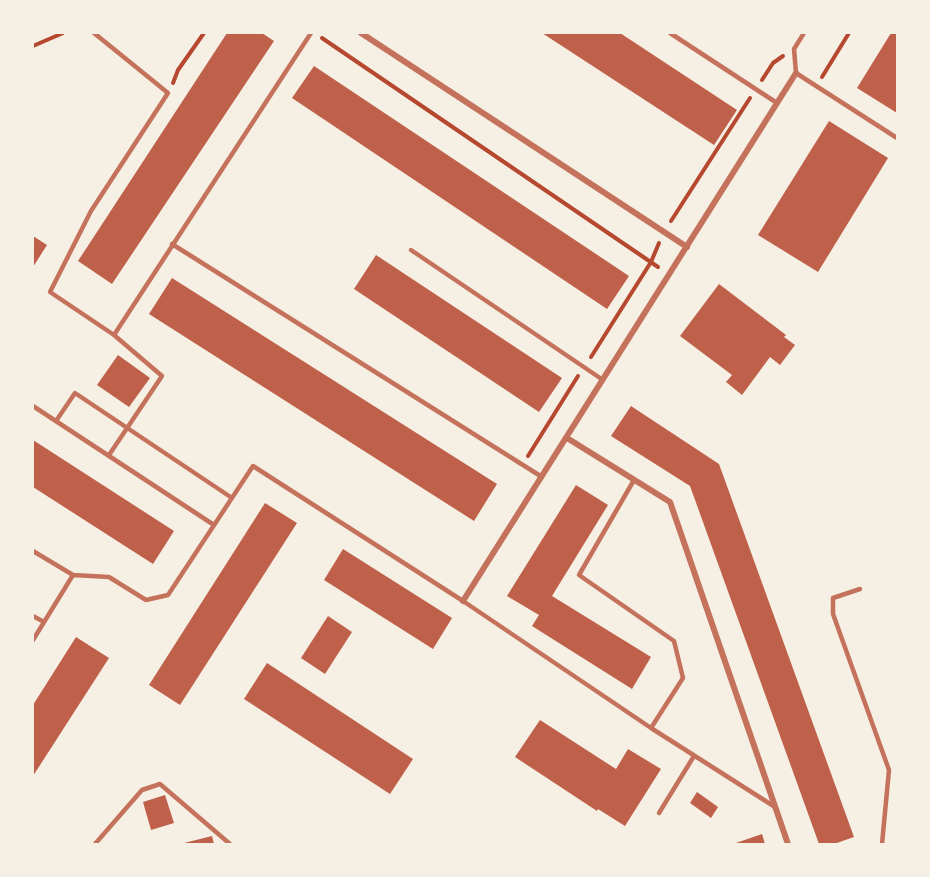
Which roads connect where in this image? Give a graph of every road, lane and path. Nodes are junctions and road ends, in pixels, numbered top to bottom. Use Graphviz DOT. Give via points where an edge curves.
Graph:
graph roads {
  1 [pos="63,33"];
  2 [pos="94,33"];
  3 [pos="204,33"];
  4 [pos="312,33"];
  5 [pos="361,33"];
  6 [pos="670,33"];
  7 [pos="804,33"];
  8 [pos="849,33"];
  9 [pos="33,46"];
  10 [pos="794,49"];
  11 [pos="796,73"];
  12 [pos="817,86"];
  13 [pos="756,89"];
  14 [pos="168,93"];
  15 [pos="777,103"];
  16 [pos="897,138"];
  17 [pos="664,232"];
  18 [pos="172,244"];
  19 [pos="687,247"];
  20 [pos="411,250"];
  21 [pos="651,262"];
  22 [pos="669,275"];
  23 [pos="114,335"];
  24 [pos="584,368"];
  25 [pos="603,380"];
  26 [pos="33,406"];
  27 [pos="56,421"];
  28 [pos="128,428"];
  29 [pos="567,438"];
  30 [pos="109,455"];
  31 [pos="523,465"];
  32 [pos="542,477"];
  33 [pos="634,480"];
  34 [pos="232,498"];
  35 [pos="214,525"];
  36 [pos="33,551"];
  37 [pos="73,575"];
  38 [pos="860,589"];
  39 [pos="463,601"];
  40 [pos="33,616"];
  41 [pos="44,622"];
  42 [pos="33,640"];
  43 [pos="651,728"];
  44 [pos="694,756"];
  45 [pos="775,807"];
  46 [pos="659,813"];
  47 [pos="95,844"];
  48 [pos="230,844"];
  49 [pos="788,844"];
  50 [pos="882,844"];
  1 -- 9 [label="path"];
  2 -- 14 [label="lane"];
  3 -- 14 [label="path" via="178,70"];
  4 -- 18 [label="lane"];
  4 -- 21 [label="path"];
  5 -- 17 [label="street"];
  6 -- 13 [label="lane"];
  7 -- 10 [label="lane"];
  8 -- 12 [label="path"];
  10 -- 11 [label="lane"];
  10 -- 13 [label="path" via="773,63"];
  11 -- 12 [label="lane"];
  11 -- 15 [label="street"];
  12 -- 16 [label="lane"];
  13 -- 15 [label="lane"];
  13 -- 17 [label="path"];
  14 -- 23 [label="lane" via="91,211 50,292"];
  15 -- 19 [label="street"];
  17 -- 19 [label="street"];
  17 -- 21 [label="path"];
  18 -- 23 [label="lane"];
  18 -- 31 [label="lane"];
  19 -- 22 [label="street"];
  20 -- 24 [label="lane"];
  21 -- 22 [label="path"];
  21 -- 24 [label="path"];
  22 -- 25 [label="street"];
  23 -- 28 [label="lane" via="162,376"];
  24 -- 25 [label="lane"];
  24 -- 31 [label="path"];
  25 -- 29 [label="street"];
  26 -- 27 [label="lane"];
  27 -- 28 [label="lane" via="75,393"];
  27 -- 30 [label="lane"];
  28 -- 30 [label="lane"];
  28 -- 34 [label="lane"];
  29 -- 32 [label="street"];
  29 -- 33 [label="street"];
  30 -- 35 [label="lane"];
  31 -- 32 [label="lane"];
  32 -- 39 [label="street"];
  33 -- 43 [label="lane" via="579,575 674,641 683,678"];
  33 -- 45 [label="street" via="670,502"];
  34 -- 35 [label="lane"];
  34 -- 39 [label="lane" via="253,466"];
  35 -- 37 [label="lane" via="168,595 146,600 109,577"];
  36 -- 37 [label="lane"];
  37 -- 41 [label="lane"];
  38 -- 50 [label="lane" via="833,598 833,614 890,770"];
  39 -- 43 [label="lane"];
  40 -- 41 [label="lane"];
  41 -- 42 [label="lane"];
  43 -- 44 [label="lane"];
  44 -- 45 [label="lane"];
  44 -- 46 [label="lane"];
  45 -- 49 [label="street"];
  47 -- 48 [label="lane" via="142,790 160,784"];
}
